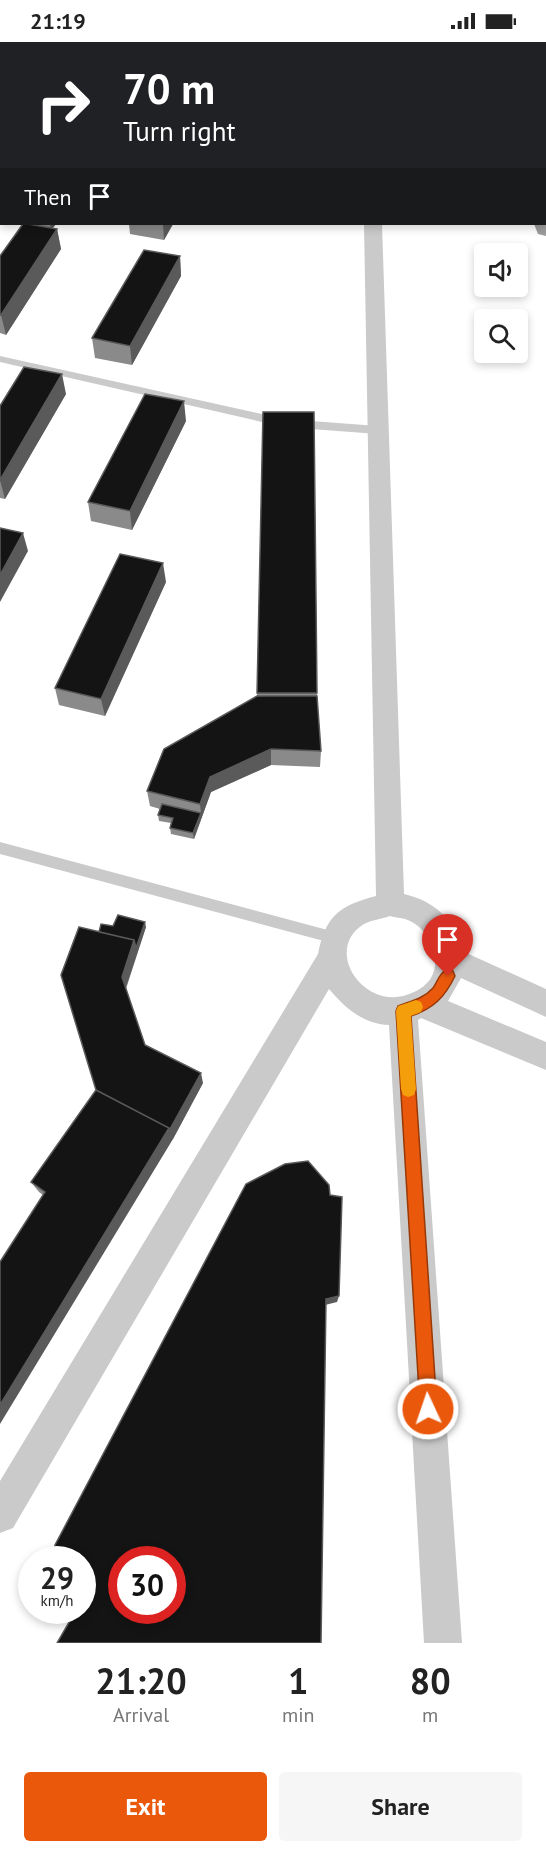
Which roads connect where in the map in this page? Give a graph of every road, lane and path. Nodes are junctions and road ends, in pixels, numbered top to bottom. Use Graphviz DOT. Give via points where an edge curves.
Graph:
graph roads {
  1 [pos="373,225"];
  2 [pos="0,359"];
  3 [pos="378,430"];
  4 [pos="0,848"];
  5 [pos="390,903"];
  6 [pos="333,948"];
  7 [pos="450,959"];
  8 [pos="546,1003"];
  9 [pos="413,1008"];
  10 [pos="546,1056"];
  11 [pos="0,1515"];
  12 [pos="443,1643"];
  1 -- 3 [label="street"];
  2 -- 3 [label="lane" via="284,423"];
  3 -- 5 [label="street"];
  4 -- 6 [label="lane"];
  5 -- 6 [label="street" via="372,906 343,924"];
  5 -- 7 [label="street" via="408,907 431,921 447,943"];
  6 -- 9 [label="street" via="336,975 346,992 382,1011"];
  6 -- 11 [label="street"];
  7 -- 8 [label="street"];
  7 -- 9 [label="street" via="448,976 438,993"];
  9 -- 10 [label="street"];
  9 -- 12 [label="street"];
}
